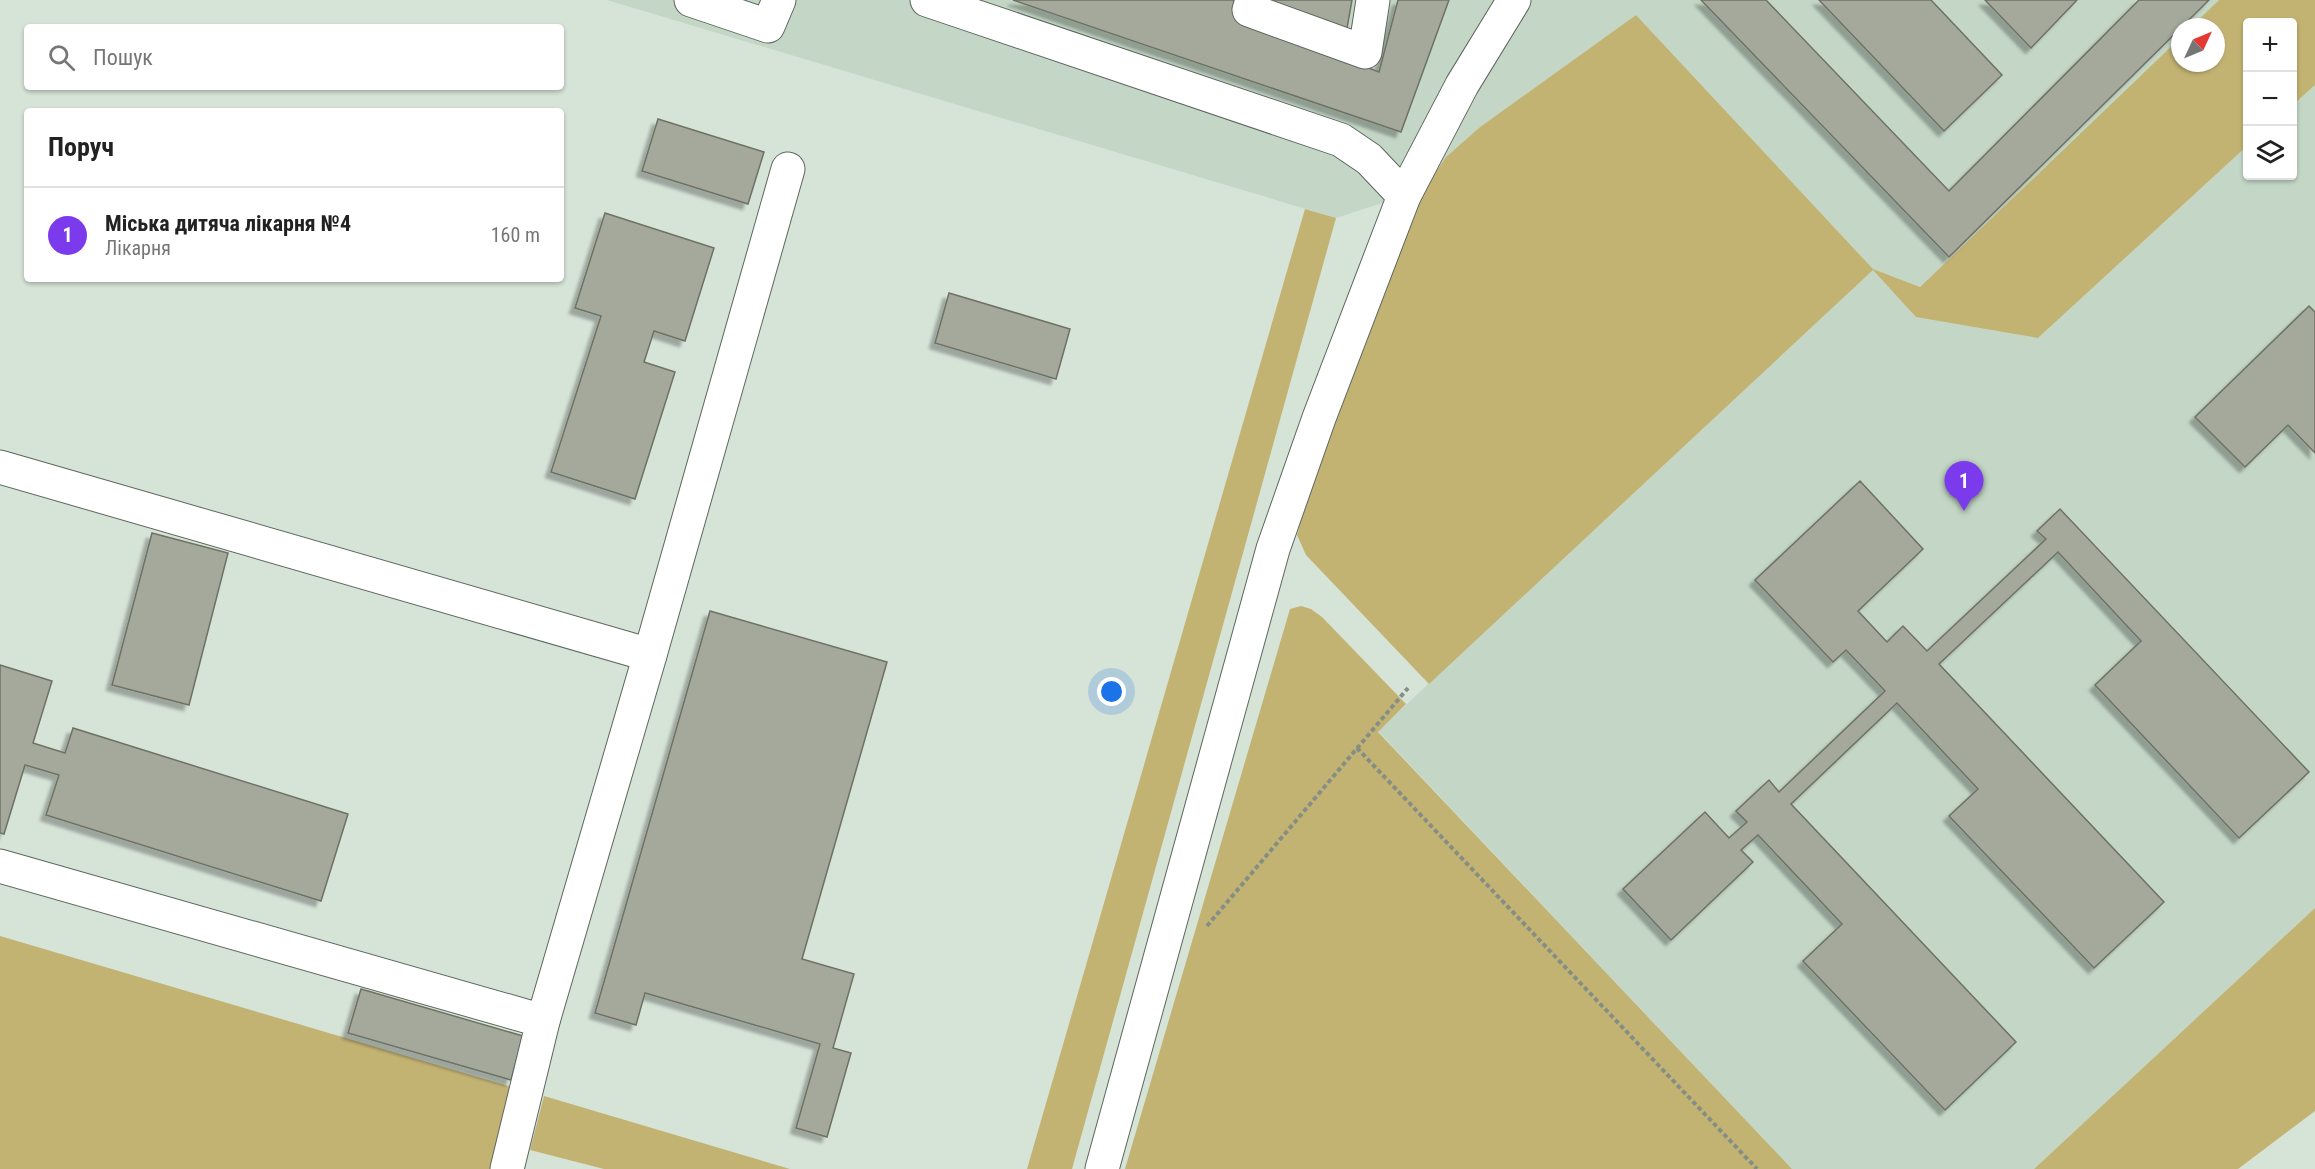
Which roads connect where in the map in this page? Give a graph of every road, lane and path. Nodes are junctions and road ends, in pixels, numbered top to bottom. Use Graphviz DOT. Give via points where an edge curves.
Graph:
graph roads {
  1 [pos="691,0"];
  2 [pos="778,0"];
  3 [pos="927,0"];
  4 [pos="1252,0"];
  5 [pos="1373,0"];
  6 [pos="1511,2"];
  7 [pos="788,169"];
  8 [pos="1404,196"];
  9 [pos="0,467"];
  10 [pos="650,655"];
  11 [pos="1408,688"];
  12 [pos="1357,748"];
  13 [pos="0,866"];
  14 [pos="1204,929"];
  15 [pos="543,1022"];
  16 [pos="507,1169"];
  17 [pos="1102,1169"];
  18 [pos="1757,1169"];
  1 -- 2 [label="street" via="768,26"];
  3 -- 8 [label="street" via="1341,140 1369,159"];
  4 -- 5 [label="street" via="1249,10 1365,52"];
  6 -- 8 [label="street"];
  7 -- 10 [label="street"];
  8 -- 17 [label="street" via="1318,418 1273,549"];
  9 -- 10 [label="street"];
  10 -- 15 [label="street"];
  11 -- 12 [label="path"];
  12 -- 14 [label="path"];
  12 -- 18 [label="path"];
  13 -- 15 [label="street"];
  15 -- 16 [label="street"];
}
